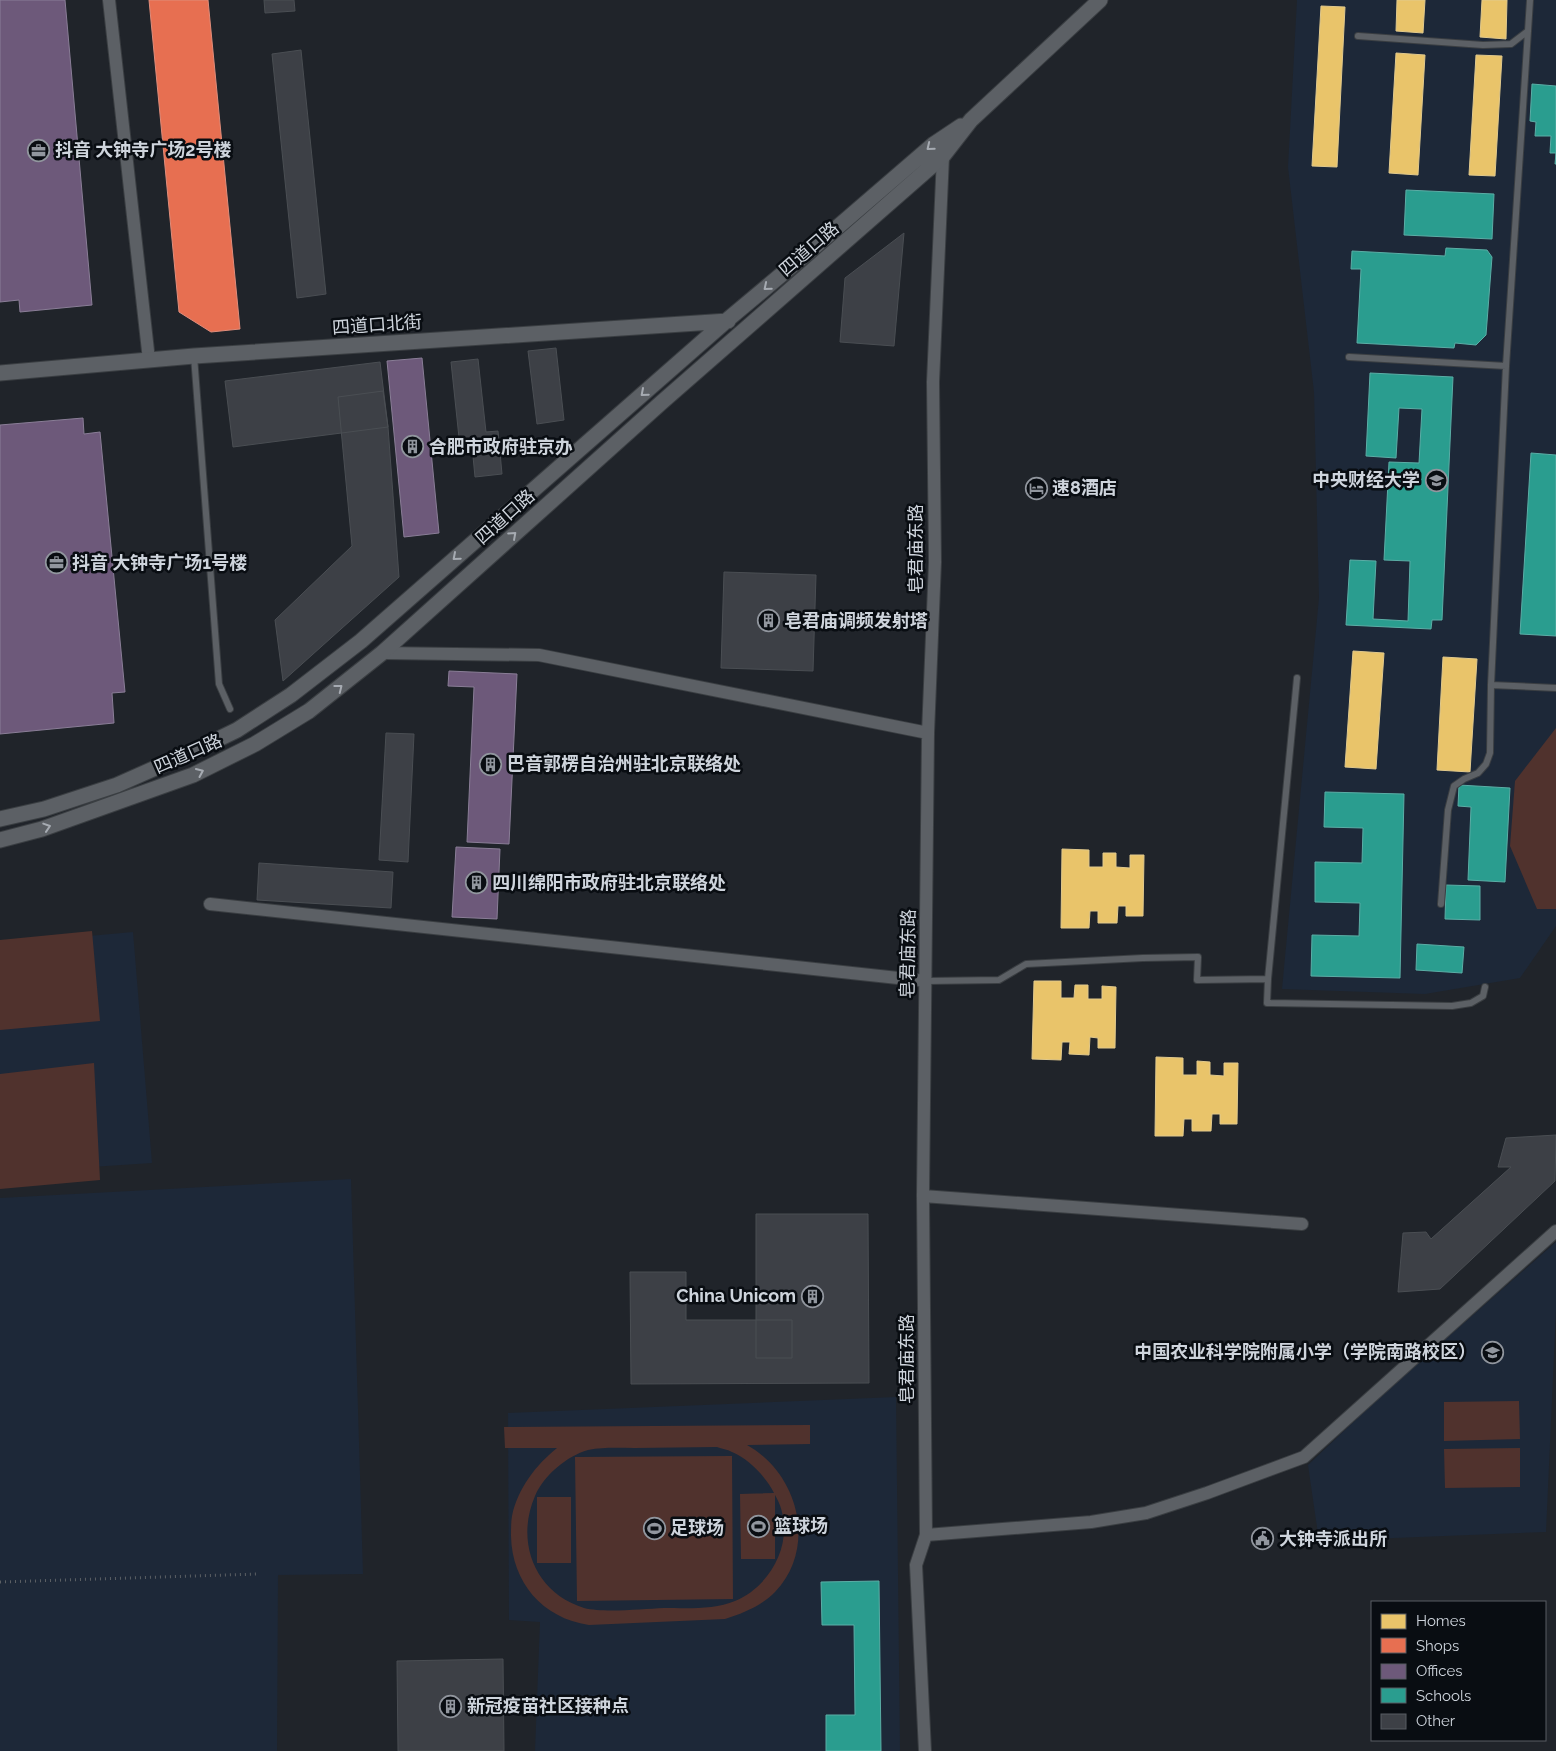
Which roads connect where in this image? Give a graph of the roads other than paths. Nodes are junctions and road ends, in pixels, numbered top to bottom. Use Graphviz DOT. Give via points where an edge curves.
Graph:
graph roads {
  1 [pos="109,0"];
  2 [pos="1100,0"];
  3 [pos="1530,0"];
  4 [pos="1528,31"];
  5 [pos="1358,36"];
  6 [pos="971,120"];
  7 [pos="943,156"];
  8 [pos="757,320"];
  9 [pos="726,321"];
  10 [pos="194,356"];
  11 [pos="1349,357"];
  12 [pos="149,360"];
  13 [pos="1506,366"];
  14 [pos="0,372"];
  15 [pos="382,653"];
  16 [pos="1298,678"];
  17 [pos="1491,685"];
  18 [pos="1556,688"];
  19 [pos="230,709"];
  20 [pos="928,733"];
  21 [pos="0,819"];
  22 [pos="0,840"];
  23 [pos="210,904"];
  24 [pos="1441,904"];
  25 [pos="1268,980"];
  26 [pos="926,981"];
  27 [pos="1485,987"];
  28 [pos="923,1196"];
  29 [pos="1302,1224"];
  30 [pos="1556,1231"];
  31 [pos="926,1536"];
  32 [pos="925,1751"];
  1 -- 12 [label="street"];
  2 -- 6 [label="street, 四道口路"];
  3 -- 4 [label="lane"];
  4 -- 5 [label="lane" via="1511,44 1483,45"];
  4 -- 13 [label="lane"];
  6 -- 7 [label="street, 四道口路"];
  6 -- 9 [label="street, 四道口路, one-way" via="934,144"];
  7 -- 8 [label="street, 四道口路"];
  7 -- 20 [label="street, 皂君庙东路" via="933,382 935,562"];
  8 -- 9 [label="street, 四道口北街"];
  15 -- 8 [label="street, 四道口路, one-way"];
  9 -- 10 [label="street, 四道口北街"];
  9 -- 21 [label="street, 四道口路, one-way" via="361,641 284,700 229,734 117,784 44,809"];
  10 -- 12 [label="street, 四道口北街"];
  10 -- 19 [label="lane" via="219,684"];
  11 -- 13 [label="lane"];
  12 -- 14 [label="street, 四道口北街"];
  13 -- 17 [label="lane"];
  15 -- 20 [label="street" via="539,655"];
  22 -- 15 [label="street, 四道口路, one-way" via="143,794 224,761 309,711"];
  16 -- 25 [label="lane"];
  17 -- 18 [label="lane"];
  17 -- 24 [label="lane" via="1490,753 1478,773 1454,786 1448,810"];
  20 -- 26 [label="street, 皂君庙东路"];
  23 -- 26 [label="street"];
  25 -- 26 [label="lane" via="1197,980 1198,957 1026,964 999,980"];
  25 -- 27 [label="lane" via="1267,1003 1452,1006 1470,1003 1483,996"];
  26 -- 28 [label="street, 皂君庙东路"];
  28 -- 29 [label="street"];
  28 -- 31 [label="street, 皂君庙东路"];
  30 -- 31 [label="street" via="1304,1457 1146,1513 1090,1522"];
  31 -- 32 [label="street, 皂君庙东路" via="916,1565"];
}
